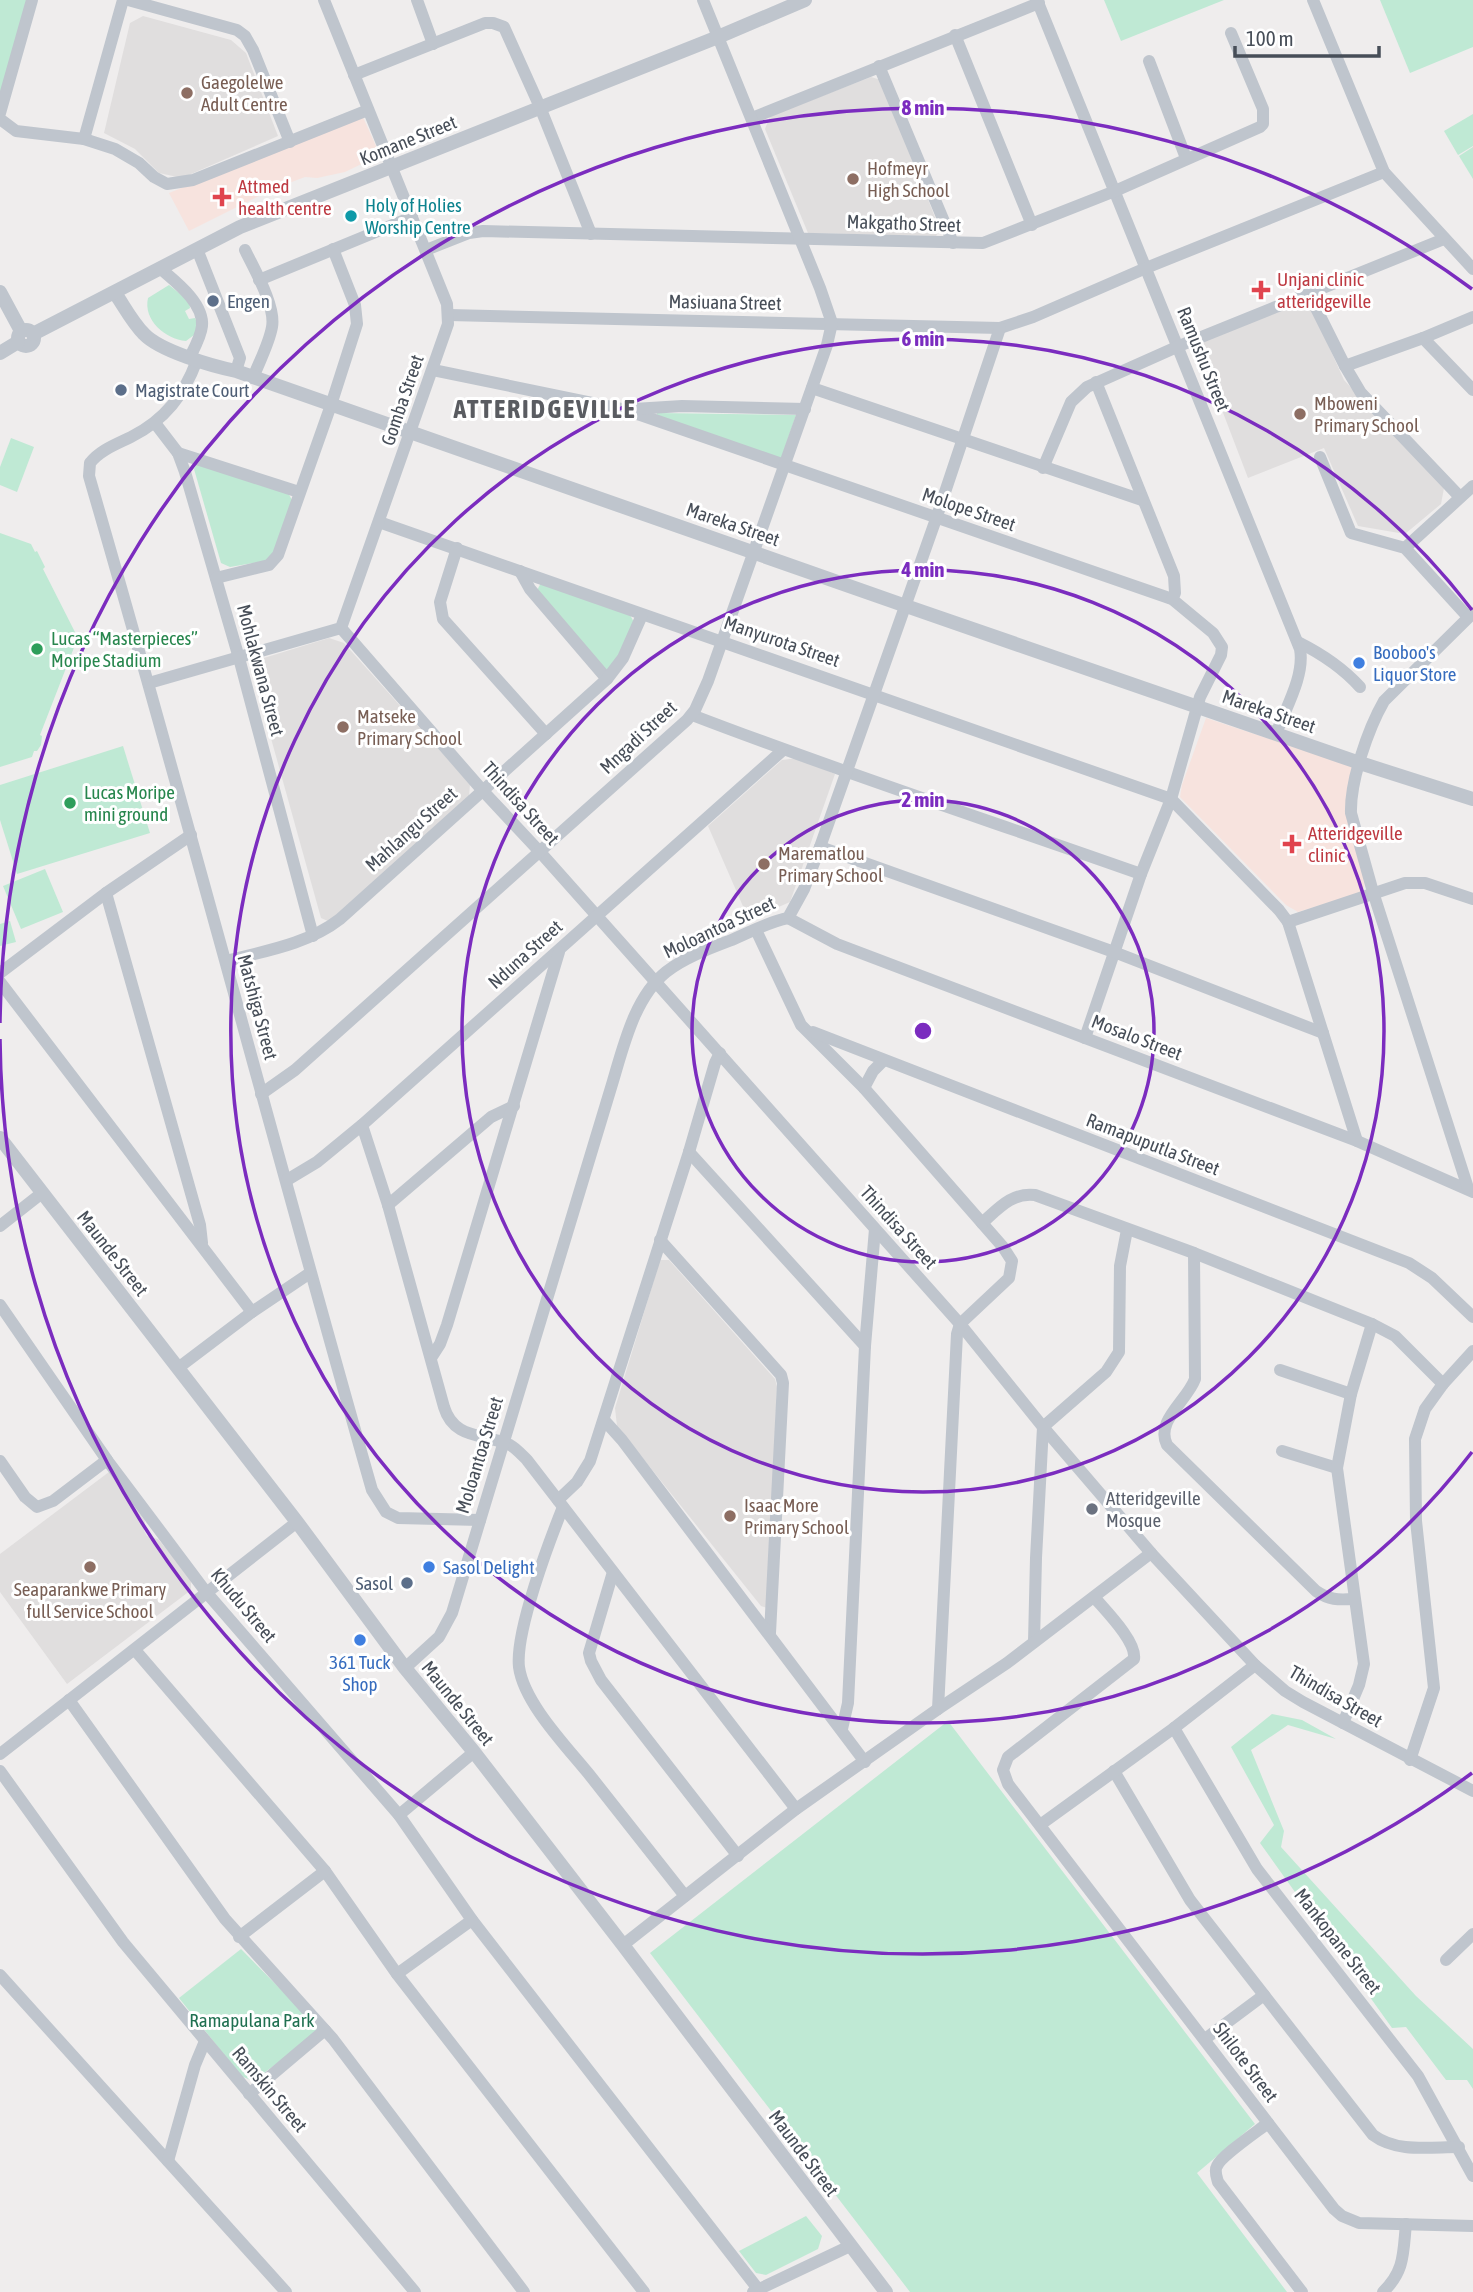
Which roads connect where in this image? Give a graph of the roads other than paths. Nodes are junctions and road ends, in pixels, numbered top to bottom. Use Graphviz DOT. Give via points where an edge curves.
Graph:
graph roads {
  1 [pos="32,0"];
  2 [pos="126,0"];
  3 [pos="324,0"];
  4 [pos="417,0"];
  5 [pos="703,0"];
  6 [pos="805,0"];
  7 [pos="1313,0"];
  8 [pos="1038,2"];
  9 [pos="1231,33"];
  10 [pos="955,35"];
  11 [pos="718,37"];
  12 [pos="433,44"];
  13 [pos="1149,61"];
  14 [pos="879,66"];
  15 [pos="354,75"];
  16 [pos="540,107"];
  17 [pos="368,110"];
  18 [pos="752,118"];
  19 [pos="2,119"];
  20 [pos="84,139"];
  21 [pos="290,142"];
  22 [pos="1186,158"];
  23 [pos="392,167"];
  24 [pos="1384,172"];
  25 [pos="1115,191"];
  26 [pos="412,217"];
  27 [pos="1032,225"];
  28 [pos="591,234"];
  29 [pos="801,239"];
  30 [pos="1444,239"];
  31 [pos="953,243"];
  32 [pos="197,249"];
  33 [pos="333,249"];
  34 [pos="245,250"];
  35 [pos="426,250"];
  36 [pos="1146,268"];
  37 [pos="161,269"];
  38 [pos="1473,269"];
  39 [pos="259,280"];
  40 [pos="0,292"];
  41 [pos="115,293"];
  42 [pos="1309,294"];
  43 [pos="449,315"];
  44 [pos="1473,317"];
  45 [pos="832,323"];
  46 [pos="1000,328"];
  47 [pos="24,336"];
  48 [pos="1423,338"];
  49 [pos="1179,346"];
  50 [pos="0,353"];
  51 [pos="194,358"];
  52 [pos="1345,366"];
  53 [pos="433,370"];
  54 [pos="236,371"];
  55 [pos="253,378"];
  56 [pos="1096,382"];
  57 [pos="812,388"];
  58 [pos="1473,390"];
  59 [pos="331,405"];
  60 [pos="805,409"];
  61 [pos="626,410"];
  62 [pos="155,423"];
  63 [pos="409,433"];
  64 [pos="963,440"];
  65 [pos="178,453"];
  66 [pos="1320,457"];
  67 [pos="785,466"];
  68 [pos="1043,468"];
  69 [pos="1473,486"];
  70 [pos="299,492"];
  71 [pos="1460,497"];
  72 [pos="1142,500"];
  73 [pos="936,519"];
  74 [pos="379,522"];
  75 [pos="457,548"];
  76 [pos="1405,548"];
  77 [pos="754,552"];
  78 [pos="520,571"];
  79 [pos="216,578"];
  80 [pos="1172,599"];
  81 [pos="906,606"];
  82 [pos="642,615"];
  83 [pos="1471,615"];
  84 [pos="341,628"];
  85 [pos="722,640"];
  86 [pos="1298,642"];
  87 [pos="239,658"];
  88 [pos="607,679"];
  89 [pos="149,683"];
  90 [pos="1360,687"];
  91 [pos="875,694"];
  92 [pos="1198,706"];
  93 [pos="692,715"];
  94 [pos="546,734"];
  95 [pos="1276,734"];
  96 [pos="783,750"];
  97 [pos="1360,762"];
  98 [pos="846,770"];
  99 [pos="483,791"];
  100 [pos="1171,799"];
  101 [pos="1473,799"];
  102 [pos="191,835"];
  103 [pos="820,847"];
  104 [pos="540,852"];
  105 [pos="1141,874"];
  106 [pos="1373,892"];
  107 [pos="106,893"];
  108 [pos="1472,901"];
  109 [pos="595,916"];
  110 [pos="788,918"];
  111 [pos="1288,922"];
  112 [pos="756,930"];
  113 [pos="313,936"];
  114 [pos="559,950"];
  115 [pos="1114,952"];
  116 [pos="226,961"];
  117 [pos="0,973"];
  118 [pos="0,982"];
  119 [pos="656,982"];
  120 [pos="806,1030"];
  121 [pos="1323,1033"];
  122 [pos="1085,1038"];
  123 [pos="720,1053"];
  124 [pos="883,1061"];
  125 [pos="864,1088"];
  126 [pos="261,1094"];
  127 [pos="514,1106"];
  128 [pos="362,1125"];
  129 [pos="0,1138"];
  130 [pos="1357,1141"];
  131 [pos="689,1152"];
  132 [pos="287,1180"];
  133 [pos="1470,1190"];
  134 [pos="42,1193"];
  135 [pos="388,1205"];
  136 [pos="982,1223"];
  137 [pos="0,1226"];
  138 [pos="875,1229"];
  139 [pos="1126,1230"];
  140 [pos="660,1240"];
  141 [pos="202,1246"];
  142 [pos="1194,1253"];
  143 [pos="310,1273"];
  144 [pos="0,1305"];
  145 [pos="252,1312"];
  146 [pos="1473,1317"];
  147 [pos="960,1324"];
  148 [pos="1372,1324"];
  149 [pos="865,1346"];
  150 [pos="1473,1351"];
  151 [pos="430,1358"];
  152 [pos="178,1368"];
  153 [pos="1280,1370"];
  154 [pos="1443,1384"];
  155 [pos="1351,1394"];
  156 [pos="604,1420"];
  157 [pos="1043,1427"];
  158 [pos="503,1443"];
  159 [pos="1282,1451"];
  160 [pos="107,1460"];
  161 [pos="0,1461"];
  162 [pos="1337,1468"];
  163 [pos="561,1504"];
  164 [pos="480,1520"];
  165 [pos="297,1522"];
  166 [pos="1151,1553"];
  167 [pos="612,1572"];
  168 [pos="206,1592"];
  169 [pos="1094,1597"];
  170 [pos="1353,1599"];
  171 [pos="770,1633"];
  172 [pos="1034,1642"];
  173 [pos="135,1650"];
  174 [pos="1255,1665"];
  175 [pos="405,1668"];
  176 [pos="69,1700"];
  177 [pos="938,1709"];
  178 [pos="1343,1723"];
  179 [pos="1174,1728"];
  180 [pos="842,1730"];
  181 [pos="474,1752"];
  182 [pos="0,1754"];
  183 [pos="1410,1760"];
  184 [pos="865,1762"];
  185 [pos="0,1771"];
  186 [pos="1114,1771"];
  187 [pos="1473,1791"];
  188 [pos="796,1809"];
  189 [pos="400,1815"];
  190 [pos="1040,1825"];
  191 [pos="738,1856"];
  192 [pos="325,1871"];
  193 [pos="685,1896"];
  194 [pos="472,1920"];
  195 [pos="1473,1934"];
  196 [pos="239,1937"];
  197 [pos="623,1945"];
  198 [pos="1446,1960"];
  199 [pos="397,1974"];
  200 [pos="0,1975"];
  201 [pos="1264,1995"];
  202 [pos="325,2030"];
  203 [pos="1205,2039"];
  204 [pos="205,2040"];
  205 [pos="249,2094"];
  206 [pos="1268,2123"];
  207 [pos="1458,2147"];
  208 [pos="168,2161"];
  209 [pos="1473,2176"];
  210 [pos="1406,2224"];
  211 [pos="1473,2226"];
  212 [pos="850,2246"];
  213 [pos="762,2290"];
  214 [pos="286,2292"];
  215 [pos="415,2292"];
  216 [pos="524,2292"];
  217 [pos="643,2292"];
  218 [pos="886,2292"];
  219 [pos="1302,2292"];
  220 [pos="1383,2292"];
  1 -- 19 [label="street"];
  2 -- 20 [label="street"];
  2 -- 21 [label="street" via="245,36"];
  3 -- 15 [label="street"];
  4 -- 12 [label="street"];
  5 -- 11 [label="street"];
  6 -- 11 [label="street, Komane Street"];
  7 -- 24 [label="street"];
  8 -- 10 [label="street"];
  8 -- 25 [label="street, Ramushu Street"];
  9 -- 22 [label="street, Makgatho Street" via="1263,109 1262,124"];
  10 -- 14 [label="street"];
  10 -- 27 [label="street"];
  11 -- 16 [label="street, Komane Street"];
  11 -- 18 [label="street"];
  12 -- 15 [label="street"];
  12 -- 16 [label="street" via="485,23 498,24 509,33"];
  13 -- 22 [label="street"];
  14 -- 18 [label="street"];
  14 -- 31 [label="street"];
  15 -- 17 [label="street"];
  16 -- 23 [label="street, Komane Street"];
  16 -- 28 [label="street"];
  17 -- 21 [label="street"];
  17 -- 23 [label="street"];
  18 -- 29 [label="street"];
  19 -- 20 [label="street" via="16,131"];
  20 -- 21 [label="street" via="129,156 167,184 193,180"];
  22 -- 25 [label="street, Makgatho Street"];
  23 -- 26 [label="street"];
  23 -- 32 [label="street, Komane Street" via="240,227"];
  24 -- 30 [label="street"];
  24 -- 36 [label="street"];
  25 -- 27 [label="street, Makgatho Street"];
  25 -- 36 [label="street, Ramushu Street"];
  26 -- 33 [label="street"];
  26 -- 35 [label="street"];
  27 -- 31 [label="street, Makgatho Street" via="983,243"];
  28 -- 29 [label="street, Makgatho Street"];
  28 -- 35 [label="street, Makgatho Street" via="476,231"];
  29 -- 31 [label="street, Makgatho Street"];
  29 -- 45 [label="street"];
  30 -- 38 [label="street"];
  30 -- 42 [label="street"];
  32 -- 37 [label="street, Komane Street"];
  32 -- 54 [label="street" via="240,358"];
  33 -- 39 [label="street"];
  33 -- 59 [label="street" via="357,314"];
  34 -- 39 [label="street"];
  35 -- 43 [label="street"];
  36 -- 46 [label="street"];
  36 -- 49 [label="street, Ramushu Street"];
  37 -- 41 [label="street, Komane Street"];
  37 -- 51 [label="street, Matshiga Street" via="184,289 201,317"];
  39 -- 55 [label="street" via="273,325"];
  40 -- 47 [label="street"];
  41 -- 47 [label="street, Komane Street"];
  41 -- 51 [label="street, Mareka Street" via="146,336"];
  42 -- 49 [label="street"];
  42 -- 52 [label="street"];
  43 -- 45 [label="street, Masiuana Street"];
  43 -- 53 [label="street, Gomba Street"];
  44 -- 48 [label="street"];
  45 -- 46 [label="street, Masiuana Street"];
  45 -- 57 [label="street, Mngadi Street"];
  46 -- 64 [label="street, Moloantoa Street"];
  47 -- 50 [label="street, Komane Street"];
  48 -- 52 [label="street"];
  48 -- 58 [label="street"];
  49 -- 56 [label="street"];
  49 -- 86 [label="street, Ramushu Street"];
  51 -- 54 [label="street, Mareka Street"];
  51 -- 62 [label="street, Matshiga Street" via="182,393"];
  52 -- 71 [label="street" via="1361,393"];
  53 -- 61 [label="street, Molope Street"];
  53 -- 63 [label="street, Gomba Street"];
  54 -- 55 [label="street, Mareka Street"];
  55 -- 59 [label="street, Mareka Street"];
  56 -- 68 [label="street" via="1072,402"];
  56 -- 72 [label="street"];
  57 -- 60 [label="street, Mngadi Street"];
  57 -- 64 [label="street"];
  59 -- 63 [label="street, Mareka Street"];
  59 -- 70 [label="street"];
  60 -- 61 [label="street, Molope Street" via="682,406"];
  60 -- 67 [label="street, Mngadi Street"];
  61 -- 67 [label="street, Molope Street"];
  62 -- 65 [label="street, Mohlakwana Street"];
  62 -- 89 [label="street, Matshiga Street" via="94,457 89,476"];
  63 -- 74 [label="street, Gomba Street"];
  63 -- 77 [label="street, Mareka Street"];
  64 -- 68 [label="street"];
  64 -- 73 [label="street, Moloantoa Street"];
  65 -- 70 [label="street"];
  65 -- 79 [label="street, Mohlakwana Street"];
  66 -- 76 [label="street" via="1351,533"];
  67 -- 73 [label="street, Molope Street"];
  67 -- 77 [label="street, Mngadi Street"];
  68 -- 72 [label="street"];
  69 -- 71 [label="street"];
  70 -- 79 [label="street" via="273,563"];
  71 -- 76 [label="street"];
  72 -- 80 [label="street" via="1174,576"];
  73 -- 80 [label="street, Molope Street"];
  73 -- 81 [label="street, Moloantoa Street"];
  74 -- 75 [label="street, Manyurota Street"];
  74 -- 84 [label="street, Gomba Street"];
  75 -- 78 [label="street, Manyurota Street"];
  75 -- 94 [label="street" via="440,602 443,619"];
  76 -- 83 [label="street"];
  77 -- 81 [label="street, Mareka Street"];
  77 -- 85 [label="street, Mngadi Street"];
  78 -- 82 [label="street, Manyurota Street"];
  78 -- 88 [label="street" via="530,589"];
  79 -- 87 [label="street, Mohlakwana Street"];
  80 -- 92 [label="street, Molope Street" via="1213,633 1222,647"];
  81 -- 91 [label="street, Moloantoa Street"];
  81 -- 92 [label="street, Mareka Street"];
  82 -- 85 [label="street, Manyurota Street"];
  82 -- 88 [label="street, Mahlangu Street" via="623,658"];
  83 -- 97 [label="street" via="1384,701"];
  84 -- 87 [label="street"];
  84 -- 99 [label="street, Thindisa Street"];
  85 -- 91 [label="street, Manyurota Street"];
  85 -- 93 [label="street, Mngadi Street"];
  86 -- 90 [label="street" via="1345,671"];
  86 -- 95 [label="street, Ramushu Street" via="1301,665"];
  87 -- 89 [label="street"];
  87 -- 113 [label="street, Mohlakwana Street"];
  88 -- 94 [label="street, Mahlangu Street"];
  89 -- 102 [label="street, Matshiga Street"];
  91 -- 98 [label="street, Moloantoa Street"];
  91 -- 100 [label="street, Manyurota Street"];
  92 -- 95 [label="street, Mareka Street"];
  92 -- 100 [label="street"];
  93 -- 96 [label="street"];
  93 -- 104 [label="street, Mngadi Street"];
  94 -- 99 [label="street, Mahlangu Street"];
  95 -- 97 [label="street, Mareka Street"];
  96 -- 98 [label="street"];
  96 -- 109 [label="street, Nduna Street"];
  97 -- 101 [label="street, Mareka Street"];
  97 -- 106 [label="street" via="1351,813"];
  98 -- 103 [label="street, Moloantoa Street"];
  98 -- 105 [label="street"];
  99 -- 104 [label="street, Thindisa Street"];
  99 -- 113 [label="street, Mahlangu Street" via="340,919"];
  100 -- 105 [label="street"];
  100 -- 111 [label="street"];
  102 -- 107 [label="street"];
  102 -- 116 [label="street, Matshiga Street"];
  103 -- 110 [label="street, Moloantoa Street"];
  103 -- 115 [label="street"];
  104 -- 109 [label="street, Thindisa Street"];
  104 -- 126 [label="street, Mngadi Street" via="295,1070"];
  105 -- 115 [label="street"];
  106 -- 108 [label="street" via="1425,883"];
  106 -- 111 [label="street"];
  106 -- 133 [label="street"];
  107 -- 117 [label="street"];
  107 -- 141 [label="street" via="200,1225"];
  109 -- 114 [label="street, Nduna Street"];
  109 -- 119 [label="street, Thindisa Street"];
  110 -- 112 [label="street, Moloantoa Street"];
  110 -- 122 [label="street, Mosalo Street" via="837,944"];
  111 -- 121 [label="street"];
  112 -- 119 [label="street, Moloantoa Street" via="686,960"];
  112 -- 120 [label="street"];
  113 -- 116 [label="street, Mahlangu Street"];
  114 -- 127 [label="street"];
  114 -- 128 [label="street, Nduna Street"];
  115 -- 121 [label="street"];
  115 -- 122 [label="street"];
  116 -- 126 [label="street, Matshiga Street"];
  118 -- 141 [label="street"];
  119 -- 123 [label="street, Thindisa Street"];
  119 -- 158 [label="street, Moloantoa Street" via="641,1004 622,1050"];
  120 -- 124 [label="street, Ramapuputla Street"];
  120 -- 125 [label="street"];
  121 -- 130 [label="street"];
  122 -- 130 [label="street, Mosalo Street"];
  123 -- 131 [label="street"];
  123 -- 138 [label="street, Thindisa Street"];
  124 -- 125 [label="street"];
  124 -- 146 [label="street, Ramapuputla Street" via="1409,1262"];
  125 -- 136 [label="street"];
  126 -- 132 [label="street, Matshiga Street"];
  127 -- 135 [label="street" via="491,1117"];
  127 -- 151 [label="street" via="444,1335"];
  128 -- 132 [label="street, Nduna Street"];
  128 -- 135 [label="street"];
  129 -- 134 [label="street, Maunde Street"];
  130 -- 133 [label="street, Mosalo Street"];
  131 -- 140 [label="street"];
  131 -- 149 [label="street"];
  132 -- 143 [label="street, Matshiga Street"];
  134 -- 137 [label="street"];
  134 -- 152 [label="street, Maunde Street"];
  135 -- 151 [label="street"];
  136 -- 139 [label="street" via="1009,1200 1027,1194"];
  136 -- 147 [label="street" via="1009,1254 1012,1270 1004,1284"];
  138 -- 147 [label="street, Thindisa Street"];
  138 -- 149 [label="street"];
  139 -- 142 [label="street"];
  139 -- 157 [label="street" via="1119,1266 1119,1352 1106,1372"];
  140 -- 156 [label="street"];
  140 -- 171 [label="street" via="781,1375"];
  141 -- 145 [label="street"];
  142 -- 148 [label="street"];
  142 -- 170 [label="street" via="1195,1379 1164,1426 1163,1438 1311,1586 1326,1598"];
  143 -- 145 [label="street"];
  143 -- 164 [label="street, Matshiga Street" via="380,1506 398,1518"];
  144 -- 160 [label="street, Khudu Street"];
  145 -- 152 [label="street"];
  147 -- 157 [label="street, Thindisa Street"];
  147 -- 177 [label="street"];
  148 -- 154 [label="street" via="1395,1336"];
  148 -- 155 [label="street"];
  149 -- 180 [label="street" via="848,1703"];
  150 -- 154 [label="street"];
  151 -- 158 [label="street" via="450,1421 461,1430"];
  152 -- 165 [label="street, Maunde Street"];
  153 -- 155 [label="street"];
  154 -- 183 [label="street" via="1425,1409 1415,1439 1416,1521 1434,1688"];
  155 -- 162 [label="street"];
  156 -- 163 [label="street" via="582,1475"];
  156 -- 171 [label="street"];
  157 -- 166 [label="street, Thindisa Street"];
  157 -- 172 [label="street"];
  158 -- 163 [label="street" via="527,1460"];
  158 -- 164 [label="street, Moloantoa Street"];
  159 -- 162 [label="street"];
  160 -- 161 [label="street" via="53,1501 37,1507 24,1497"];
  160 -- 168 [label="street, Khudu Street"];
  162 -- 170 [label="street"];
  163 -- 167 [label="street"];
  163 -- 193 [label="street" via="522,1635 523,1681 547,1720"];
  164 -- 175 [label="street, Moloantoa Street" via="445,1628"];
  165 -- 168 [label="street"];
  165 -- 175 [label="street, Maunde Street"];
  166 -- 169 [label="street"];
  166 -- 174 [label="street, Thindisa Street"];
  167 -- 188 [label="street"];
  167 -- 191 [label="street" via="590,1643 591,1661"];
  168 -- 173 [label="street"];
  168 -- 189 [label="street, Khudu Street"];
  169 -- 172 [label="street"];
  169 -- 190 [label="street, Shilote Street" via="1133,1648 1134,1660 1008,1758 1003,1770 1008,1784"];
  170 -- 178 [label="street" via="1364,1664"];
  171 -- 180 [label="street"];
  172 -- 177 [label="street"];
  173 -- 176 [label="street"];
  173 -- 192 [label="street"];
  174 -- 178 [label="street, Thindisa Street" via="1285,1691"];
  174 -- 179 [label="street"];
  175 -- 181 [label="street, Maunde Street"];
  176 -- 182 [label="street"];
  176 -- 196 [label="street"];
  177 -- 184 [label="street"];
  178 -- 183 [label="street, Thindisa Street"];
  179 -- 186 [label="street"];
  179 -- 207 [label="street, Mankopane Street" via="1257,1869 1406,2060"];
  180 -- 184 [label="street"];
  181 -- 189 [label="street"];
  181 -- 197 [label="street, Maunde Street"];
  183 -- 187 [label="street, Thindisa Street"];
  184 -- 188 [label="street"];
  185 -- 204 [label="street, Ramskin Street" via="123,1942"];
  186 -- 190 [label="street"];
  186 -- 201 [label="street" via="1183,1890"];
  188 -- 191 [label="street"];
  189 -- 194 [label="street, Khudu Street"];
  190 -- 203 [label="street, Shilote Street"];
  191 -- 193 [label="street"];
  192 -- 196 [label="street"];
  192 -- 199 [label="street"];
  193 -- 197 [label="street"];
  194 -- 199 [label="street"];
  194 -- 213 [label="street, Khudu Street"];
  195 -- 198 [label="street"];
  196 -- 202 [label="street"];
  197 -- 212 [label="street, Maunde Street"];
  199 -- 217 [label="street"];
  200 -- 208 [label="street"];
  201 -- 203 [label="street"];
  201 -- 207 [label="street" via="1373,2135 1404,2147"];
  202 -- 205 [label="street"];
  202 -- 216 [label="street"];
  203 -- 206 [label="street, Shilote Street"];
  204 -- 205 [label="street, Ramskin Street"];
  204 -- 208 [label="street"];
  205 -- 215 [label="street, Ramskin Street"];
  206 -- 210 [label="street, Shilote Street" via="1342,2216 1359,2223"];
  206 -- 219 [label="street" via="1224,2158 1216,2173 1218,2182"];
  207 -- 209 [label="street, Mankopane Street"];
  208 -- 214 [label="street"];
  210 -- 211 [label="street, Shilote Street"];
  210 -- 220 [label="street" via="1399,2272"];
  212 -- 213 [label="street"];
  212 -- 218 [label="street, Maunde Street"];
}
